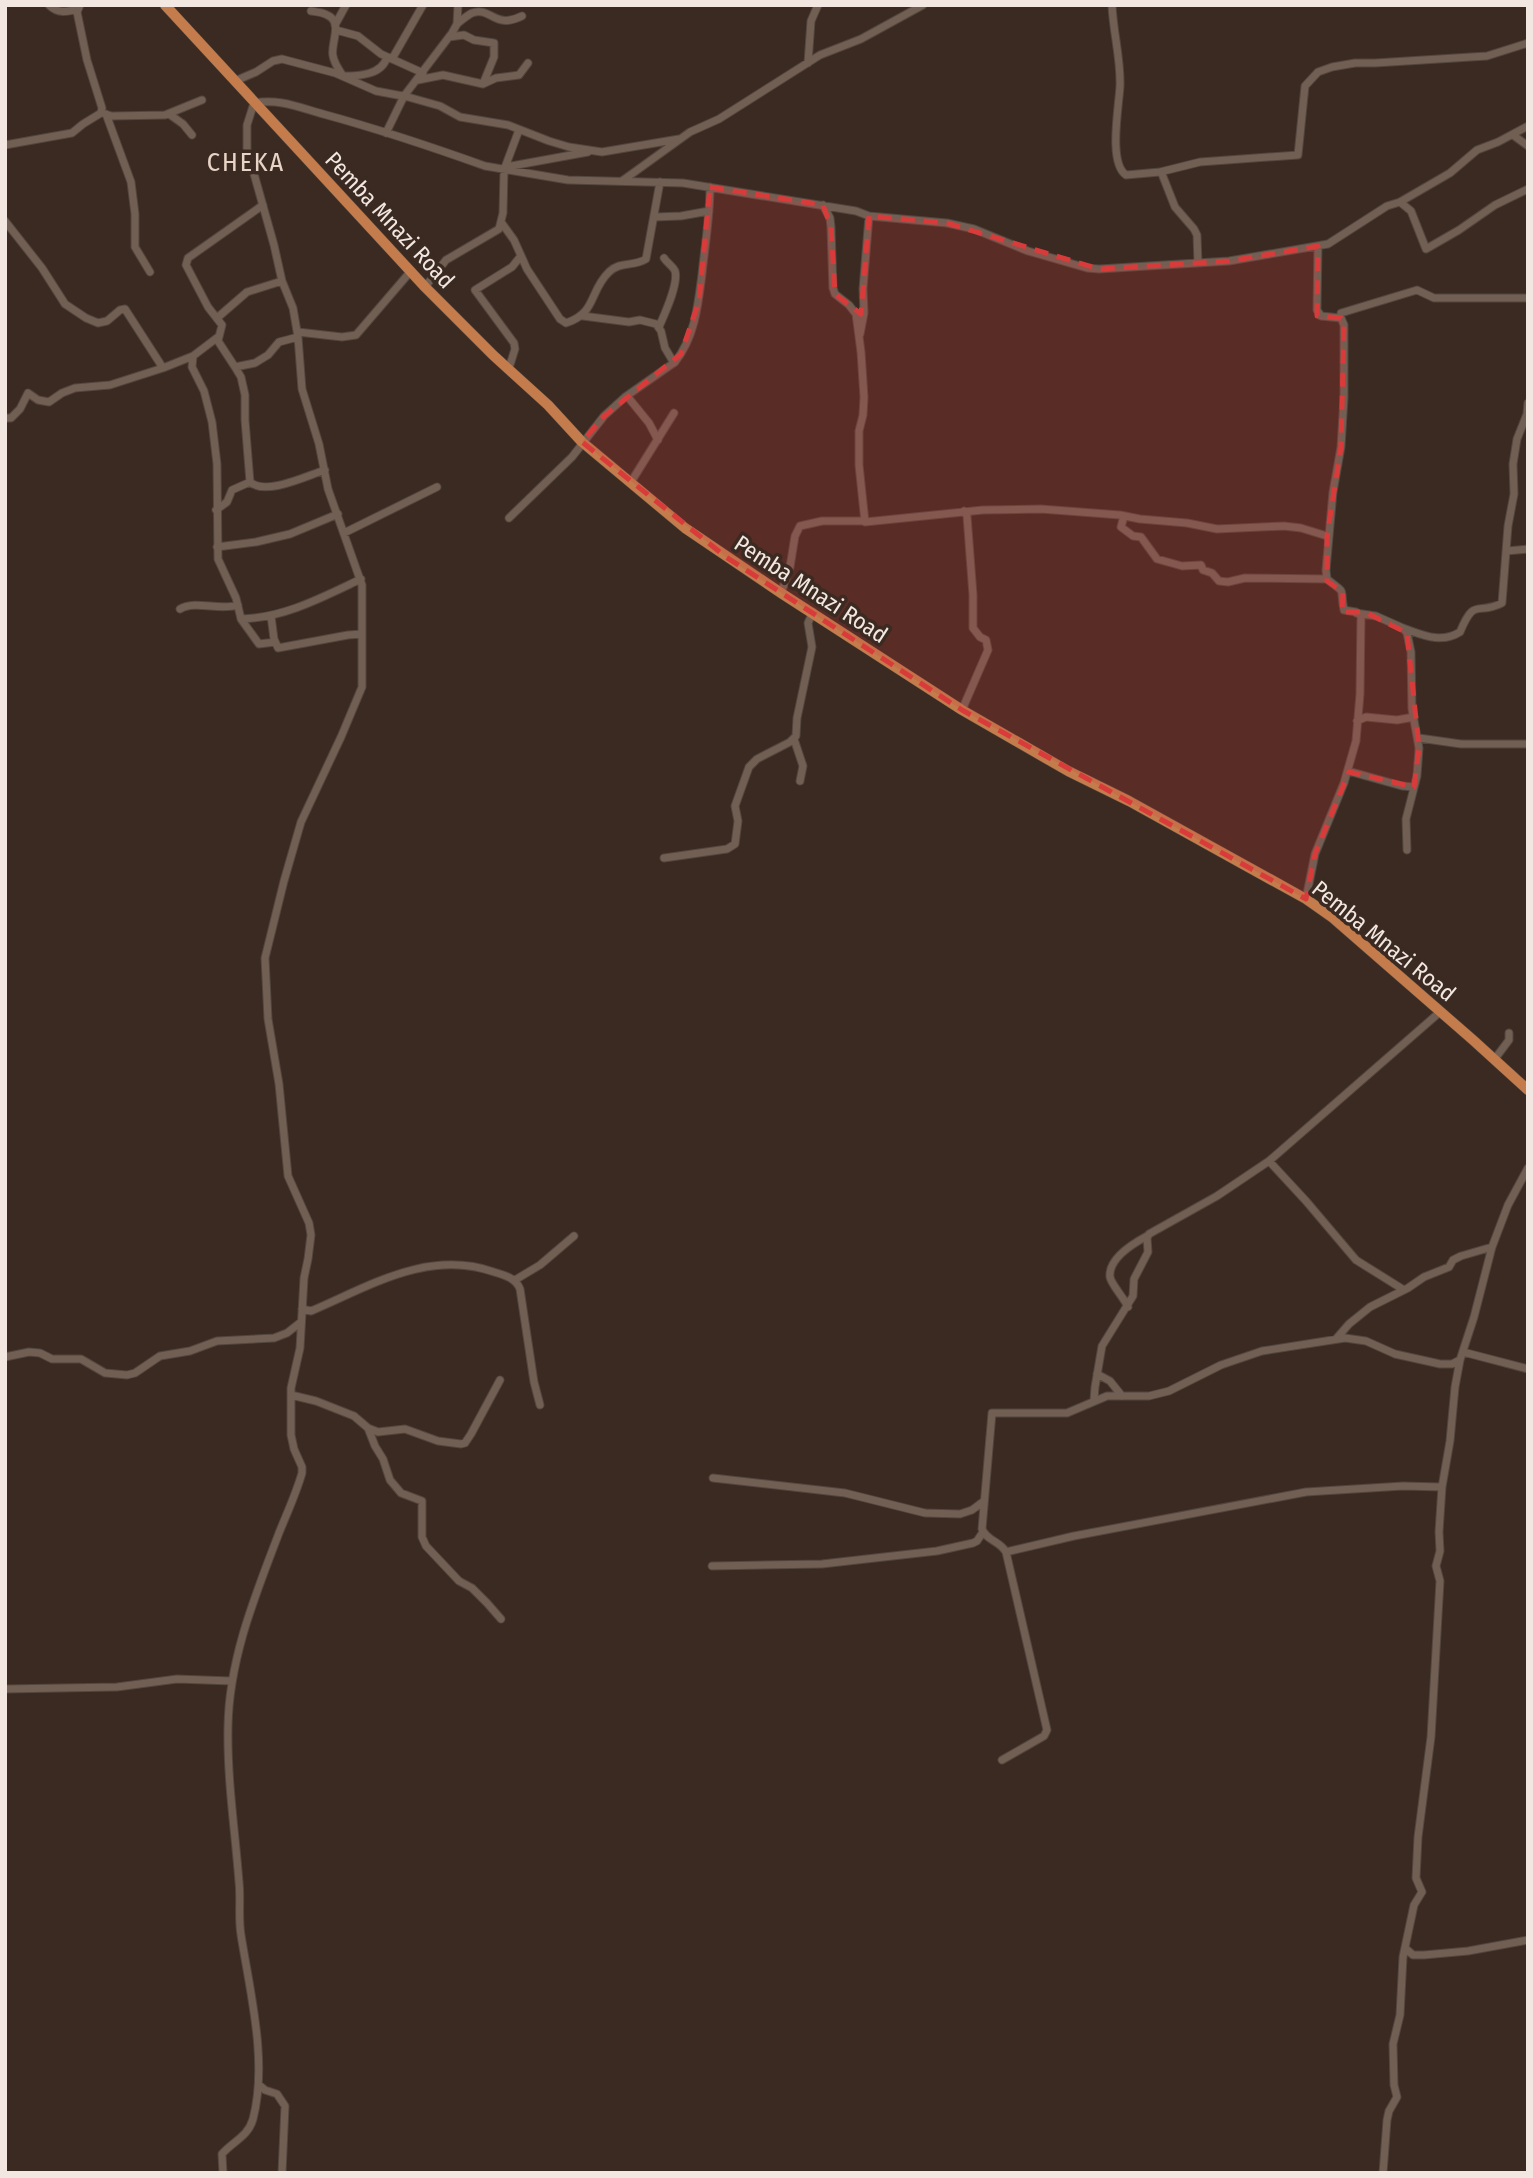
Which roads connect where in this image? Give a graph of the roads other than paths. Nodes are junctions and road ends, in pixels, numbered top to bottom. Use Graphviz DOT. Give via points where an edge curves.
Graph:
graph roads {
  1 [pos="49,5"];
  2 [pos="164,5"];
  3 [pos="346,5"];
  4 [pos="423,5"];
  5 [pos="458,5"];
  6 [pos="818,5"];
  7 [pos="923,5"];
  8 [pos="1112,5"];
  9 [pos="79,7"];
  10 [pos="311,10"];
  11 [pos="523,16"];
  12 [pos="457,24"];
  13 [pos="335,28"];
  14 [pos="450,37"];
  15 [pos="1528,43"];
  16 [pos="390,58"];
  17 [pos="528,63"];
  18 [pos="808,63"];
  19 [pos="423,73"];
  20 [pos="343,76"];
  21 [pos="417,80"];
  22 [pos="235,81"];
  23 [pos="482,84"];
  24 [pos="404,96"];
  25 [pos="202,100"];
  26 [pos="254,103"];
  27 [pos="104,112"];
  28 [pos="169,114"];
  29 [pos="1528,126"];
  30 [pos="519,130"];
  31 [pos="386,133"];
  32 [pos="192,135"];
  33 [pos="1513,135"];
  34 [pos="679,139"];
  35 [pos="7,143"];
  36 [pos="1528,146"];
  37 [pos="593,151"];
  38 [pos="505,168"];
  39 [pos="1160,172"];
  40 [pos="621,181"];
  41 [pos="660,182"];
  42 [pos="710,187"];
  43 [pos="1528,190"];
  44 [pos="1400,202"];
  45 [pos="263,205"];
  46 [pos="823,205"];
  47 [pos="709,211"];
  48 [pos="869,216"];
  49 [pos="654,217"];
  50 [pos="5,221"];
  51 [pos="501,222"];
  52 [pos="1318,246"];
  53 [pos="520,257"];
  54 [pos="664,258"];
  55 [pos="1198,263"];
  56 [pos="411,271"];
  57 [pos="150,272"];
  58 [pos="282,281"];
  59 [pos="425,287"];
  60 [pos="1528,298"];
  61 [pos="1341,313"];
  62 [pos="583,316"];
  63 [pos="217,318"];
  64 [pos="659,327"];
  65 [pos="298,335"];
  66 [pos="218,337"];
  67 [pos="859,339"];
  68 [pos="193,356"];
  69 [pos="674,363"];
  70 [pos="235,367"];
  71 [pos="163,368"];
  72 [pos="509,368"];
  73 [pos="627,396"];
  74 [pos="1528,403"];
  75 [pos="674,413"];
  76 [pos="5,418"];
  77 [pos="658,440"];
  78 [pos="582,442"];
  79 [pos="325,470"];
  80 [pos="250,482"];
  81 [pos="631,482"];
  82 [pos="437,487"];
  83 [pos="216,510"];
  84 [pos="964,511"];
  85 [pos="338,513"];
  86 [pos="1124,516"];
  87 [pos="509,518"];
  88 [pos="863,521"];
  89 [pos="345,533"];
  90 [pos="1327,536"];
  91 [pos="217,547"];
  92 [pos="1528,550"];
  93 [pos="1506,551"];
  94 [pos="361,579"];
  95 [pos="1327,579"];
  96 [pos="781,593"];
  97 [pos="238,605"];
  98 [pos="180,609"];
  99 [pos="813,612"];
  100 [pos="1356,613"];
  101 [pos="271,616"];
  102 [pos="241,619"];
  103 [pos="1403,628"];
  104 [pos="362,634"];
  105 [pos="275,642"];
  106 [pos="962,710"];
  107 [pos="1414,717"];
  108 [pos="1357,721"];
  109 [pos="1419,737"];
  110 [pos="794,739"];
  111 [pos="1528,744"];
  112 [pos="1348,771"];
  113 [pos="800,781"];
  114 [pos="1414,787"];
  115 [pos="1407,850"];
  116 [pos="664,858"];
  117 [pos="1306,899"];
  118 [pos="1440,1012"];
  119 [pos="1509,1033"];
  120 [pos="1494,1060"];
  121 [pos="1528,1090"];
  122 [pos="1269,1161"];
  123 [pos="1528,1167"];
  124 [pos="574,1236"];
  125 [pos="1147,1236"];
  126 [pos="1492,1247"];
  127 [pos="515,1280"];
  128 [pos="1404,1290"];
  129 [pos="1128,1307"];
  130 [pos="302,1309"];
  131 [pos="301,1322"];
  132 [pos="1335,1339"];
  133 [pos="1462,1356"];
  134 [pos="5,1357"];
  135 [pos="1528,1369"];
  136 [pos="1097,1374"];
  137 [pos="500,1380"];
  138 [pos="291,1395"];
  139 [pos="1122,1396"];
  140 [pos="1094,1400"];
  141 [pos="540,1405"];
  142 [pos="368,1428"];
  143 [pos="713,1478"];
  144 [pos="1442,1487"];
  145 [pos="984,1500"];
  146 [pos="983,1532"];
  147 [pos="1006,1552"];
  148 [pos="712,1566"];
  149 [pos="501,1619"];
  150 [pos="232,1681"];
  151 [pos="5,1689"];
  152 [pos="1002,1760"];
  153 [pos="1528,1940"];
  154 [pos="1405,1948"];
  155 [pos="260,2085"];
  156 [pos="223,2173"];
  157 [pos="282,2173"];
  158 [pos="1383,2173"];
  1 -- 9 [label="street" via="65,12"];
  2 -- 22 [label="main road, Pemba Mnazi Road"];
  3 -- 13 [label="street"];
  4 -- 16 [label="street"];
  5 -- 12 [label="street"];
  6 -- 18 [label="street" via="811,21"];
  7 -- 18 [label="street"];
  8 -- 39 [label="street" via="1120,72 1119,168 1126,175"];
  9 -- 27 [label="street" via="87,60"];
  10 -- 13 [label="street" via="327,14"];
  11 -- 12 [label="street" via="506,22 478,12"];
  12 -- 14 [label="street"];
  13 -- 16 [label="street" via="358,36"];
  13 -- 20 [label="street" via="333,58"];
  14 -- 19 [label="street"];
  14 -- 23 [label="street" via="464,35 494,43 494,57"];
  15 -- 39 [label="street" via="1488,56 1332,67 1318,72 1306,86 1298,155 1200,162"];
  16 -- 19 [label="street"];
  16 -- 20 [label="street" via="380,69"];
  17 -- 23 [label="street" via="519,75"];
  18 -- 34 [label="street"];
  19 -- 21 [label="street"];
  20 -- 22 [label="street" via="277,60"];
  20 -- 24 [label="street" via="376,91"];
  21 -- 23 [label="street" via="443,75"];
  21 -- 24 [label="street"];
  22 -- 26 [label="main road, Pemba Mnazi Road"];
  24 -- 30 [label="street" via="460,117"];
  24 -- 31 [label="street"];
  25 -- 28 [label="street"];
  26 -- 31 [label="street" via="278,102"];
  26 -- 45 [label="street" via="246,141"];
  26 -- 56 [label="main road, Pemba Mnazi Road"];
  27 -- 28 [label="street" via="112,116"];
  27 -- 35 [label="street" via="72,134"];
  27 -- 57 [label="street" via="131,182 135,247"];
  28 -- 32 [label="street"];
  29 -- 33 [label="street"];
  30 -- 37 [label="street"];
  30 -- 38 [label="street"];
  31 -- 38 [label="street" via="485,166"];
  33 -- 36 [label="street"];
  33 -- 44 [label="street" via="1477,150 1450,173"];
  34 -- 37 [label="street"];
  34 -- 40 [label="street"];
  37 -- 38 [label="street"];
  38 -- 40 [label="street" via="568,180"];
  38 -- 51 [label="street"];
  39 -- 55 [label="street" via="1175,207 1197,235"];
  40 -- 41 [label="street"];
  41 -- 42 [label="street"];
  41 -- 49 [label="street"];
  42 -- 46 [label="street"];
  42 -- 47 [label="street"];
  43 -- 44 [label="street" via="1495,205 1426,249 1411,211"];
  44 -- 52 [label="street"];
  45 -- 58 [label="street"];
  45 -- 63 [label="street" via="186,262"];
  46 -- 48 [label="street"];
  46 -- 67 [label="street" via="830,218 833,288 856,314"];
  47 -- 49 [label="street"];
  47 -- 69 [label="street" via="697,311"];
  48 -- 55 [label="street" via="974,229 1087,268"];
  48 -- 67 [label="street"];
  49 -- 62 [label="street" via="646,259 610,270"];
  50 -- 71 [label="street" via="65,304 98,323 125,309"];
  51 -- 53 [label="street"];
  51 -- 59 [label="street" via="494,234 446,260"];
  52 -- 55 [label="street"];
  52 -- 90 [label="street" via="1317,310 1321,316 1341,318 1344,325 1341,447"];
  53 -- 62 [label="street" via="560,319 566,323"];
  53 -- 72 [label="street" via="475,290 514,343"];
  54 -- 64 [label="street" via="676,276"];
  56 -- 59 [label="main road, Pemba Mnazi Road"];
  56 -- 65 [label="street" via="356,335"];
  58 -- 63 [label="street" via="247,292"];
  58 -- 65 [label="street"];
  59 -- 72 [label="main road, Pemba Mnazi Road"];
  60 -- 61 [label="street" via="1434,298 1417,290"];
  62 -- 64 [label="street" via="640,320"];
  63 -- 66 [label="street" via="222,325"];
  64 -- 69 [label="street"];
  65 -- 70 [label="street" via="279,342 255,363"];
  65 -- 79 [label="street" via="302,390"];
  66 -- 68 [label="street"];
  66 -- 70 [label="street" via="219,346"];
  67 -- 88 [label="street" via="865,382 859,431"];
  68 -- 71 [label="street"];
  68 -- 83 [label="street" via="192,367 212,422"];
  69 -- 73 [label="street"];
  70 -- 80 [label="street" via="245,395"];
  71 -- 76 [label="street" via="110,385 75,388 50,402 28,393 16,414"];
  72 -- 78 [label="main road, Pemba Mnazi Road"];
  73 -- 77 [label="street"];
  73 -- 78 [label="street"];
  74 -- 93 [label="street" via="1513,464"];
  75 -- 77 [label="street"];
  77 -- 81 [label="street"];
  78 -- 81 [label="main road, Pemba Mnazi Road"];
  78 -- 87 [label="street"];
  79 -- 80 [label="street" via="281,485"];
  79 -- 85 [label="street"];
  80 -- 83 [label="street" via="232,490 227,502"];
  81 -- 96 [label="main road, Pemba Mnazi Road" via="685,528"];
  82 -- 89 [label="street"];
  83 -- 91 [label="street"];
  84 -- 86 [label="street" via="1041,509"];
  84 -- 88 [label="street"];
  84 -- 106 [label="street" via="973,628 986,640 988,650"];
  85 -- 89 [label="street"];
  85 -- 91 [label="street" via="290,534"];
  86 -- 90 [label="street" via="1217,528 1301,528"];
  86 -- 95 [label="street" via="1121,527 1142,538 1155,558 1182,566 1201,565 1222,582"];
  88 -- 96 [label="street" via="800,526"];
  89 -- 94 [label="street"];
  90 -- 95 [label="street"];
  91 -- 97 [label="street"];
  92 -- 93 [label="street"];
  93 -- 103 [label="street" via="1502,603 1469,612 1460,632 1447,638"];
  94 -- 101 [label="street"];
  94 -- 104 [label="street"];
  95 -- 100 [label="street" via="1341,588 1344,610"];
  96 -- 99 [label="main road, Pemba Mnazi Road"];
  97 -- 98 [label="street"];
  97 -- 102 [label="street"];
  99 -- 106 [label="main road, Pemba Mnazi Road"];
  99 -- 110 [label="street" via="808,623 812,647"];
  100 -- 103 [label="street"];
  100 -- 108 [label="street" via="1361,616"];
  101 -- 102 [label="street"];
  101 -- 105 [label="street"];
  102 -- 105 [label="street" via="259,644"];
  103 -- 107 [label="street" via="1411,652"];
  104 -- 105 [label="street" via="278,648"];
  104 -- 130 [label="street" via="362,687 301,822 265,958 288,1176 311,1235"];
  106 -- 117 [label="main road, Pemba Mnazi Road"];
  107 -- 108 [label="street"];
  107 -- 109 [label="street"];
  108 -- 112 [label="street"];
  109 -- 111 [label="street" via="1461,744"];
  109 -- 114 [label="street"];
  110 -- 113 [label="street" via="803,766"];
  110 -- 116 [label="street" via="749,766 735,806 738,827 733,846"];
  112 -- 114 [label="street"];
  112 -- 117 [label="street" via="1315,854"];
  114 -- 115 [label="street" via="1406,819"];
  117 -- 118 [label="main road, Pemba Mnazi Road"];
  118 -- 120 [label="main road, Pemba Mnazi Road"];
  118 -- 122 [label="street"];
  119 -- 120 [label="street" via="1510,1040"];
  120 -- 121 [label="main road, Pemba Mnazi Road"];
  122 -- 125 [label="street"];
  122 -- 128 [label="street" via="1356,1260"];
  123 -- 126 [label="street"];
  124 -- 127 [label="street"];
  125 -- 129 [label="street" via="1148,1252 1135,1276"];
  125 -- 129 [label="street" via="1112,1266 1111,1280"];
  126 -- 128 [label="street" via="1455,1259 1449,1268"];
  126 -- 133 [label="street"];
  127 -- 130 [label="street" via="463,1265 419,1267 311,1311"];
  127 -- 141 [label="street"];
  128 -- 132 [label="street" via="1370,1307"];
  129 -- 136 [label="street" via="1102,1346"];
  130 -- 131 [label="street"];
  131 -- 134 [label="street" via="274,1338 217,1341 160,1356 127,1375 105,1373 81,1359 52,1359 29,1352"];
  131 -- 138 [label="street"];
  132 -- 133 [label="street" via="1354,1338 1440,1364 1452,1364"];
  132 -- 139 [label="street" via="1262,1351 1213,1368 1169,1391"];
  133 -- 135 [label="street"];
  133 -- 144 [label="street"];
  136 -- 139 [label="street"];
  136 -- 140 [label="street"];
  137 -- 142 [label="street" via="464,1444 405,1429 383,1433"];
  138 -- 142 [label="street" via="354,1416"];
  138 -- 150 [label="street" via="292,1436 302,1473 251,1606"];
  139 -- 140 [label="street"];
  140 -- 145 [label="street" via="1067,1413 992,1413"];
  142 -- 149 [label="street" via="390,1480 401,1493 422,1501 426,1546"];
  143 -- 145 [label="street" via="845,1493 925,1513 961,1514"];
  144 -- 147 [label="street" via="1306,1492"];
  144 -- 154 [label="street" via="1432,1723 1417,1854 1416,1878 1422,1892 1414,1905"];
  145 -- 146 [label="street"];
  146 -- 147 [label="street"];
  146 -- 148 [label="street" via="973,1543 937,1551 822,1564"];
  147 -- 152 [label="street" via="1047,1730"];
  150 -- 151 [label="street" via="186,1679"];
  150 -- 155 [label="street" via="229,1762 240,1929"];
  153 -- 154 [label="street" via="1424,1955 1413,1955"];
  154 -- 158 [label="street" via="1401,2015 1393,2044 1397,2097 1387,2120"];
  155 -- 156 [label="street" via="253,2121 222,2154"];
  155 -- 157 [label="street" via="277,2094 285,2106"];
}
